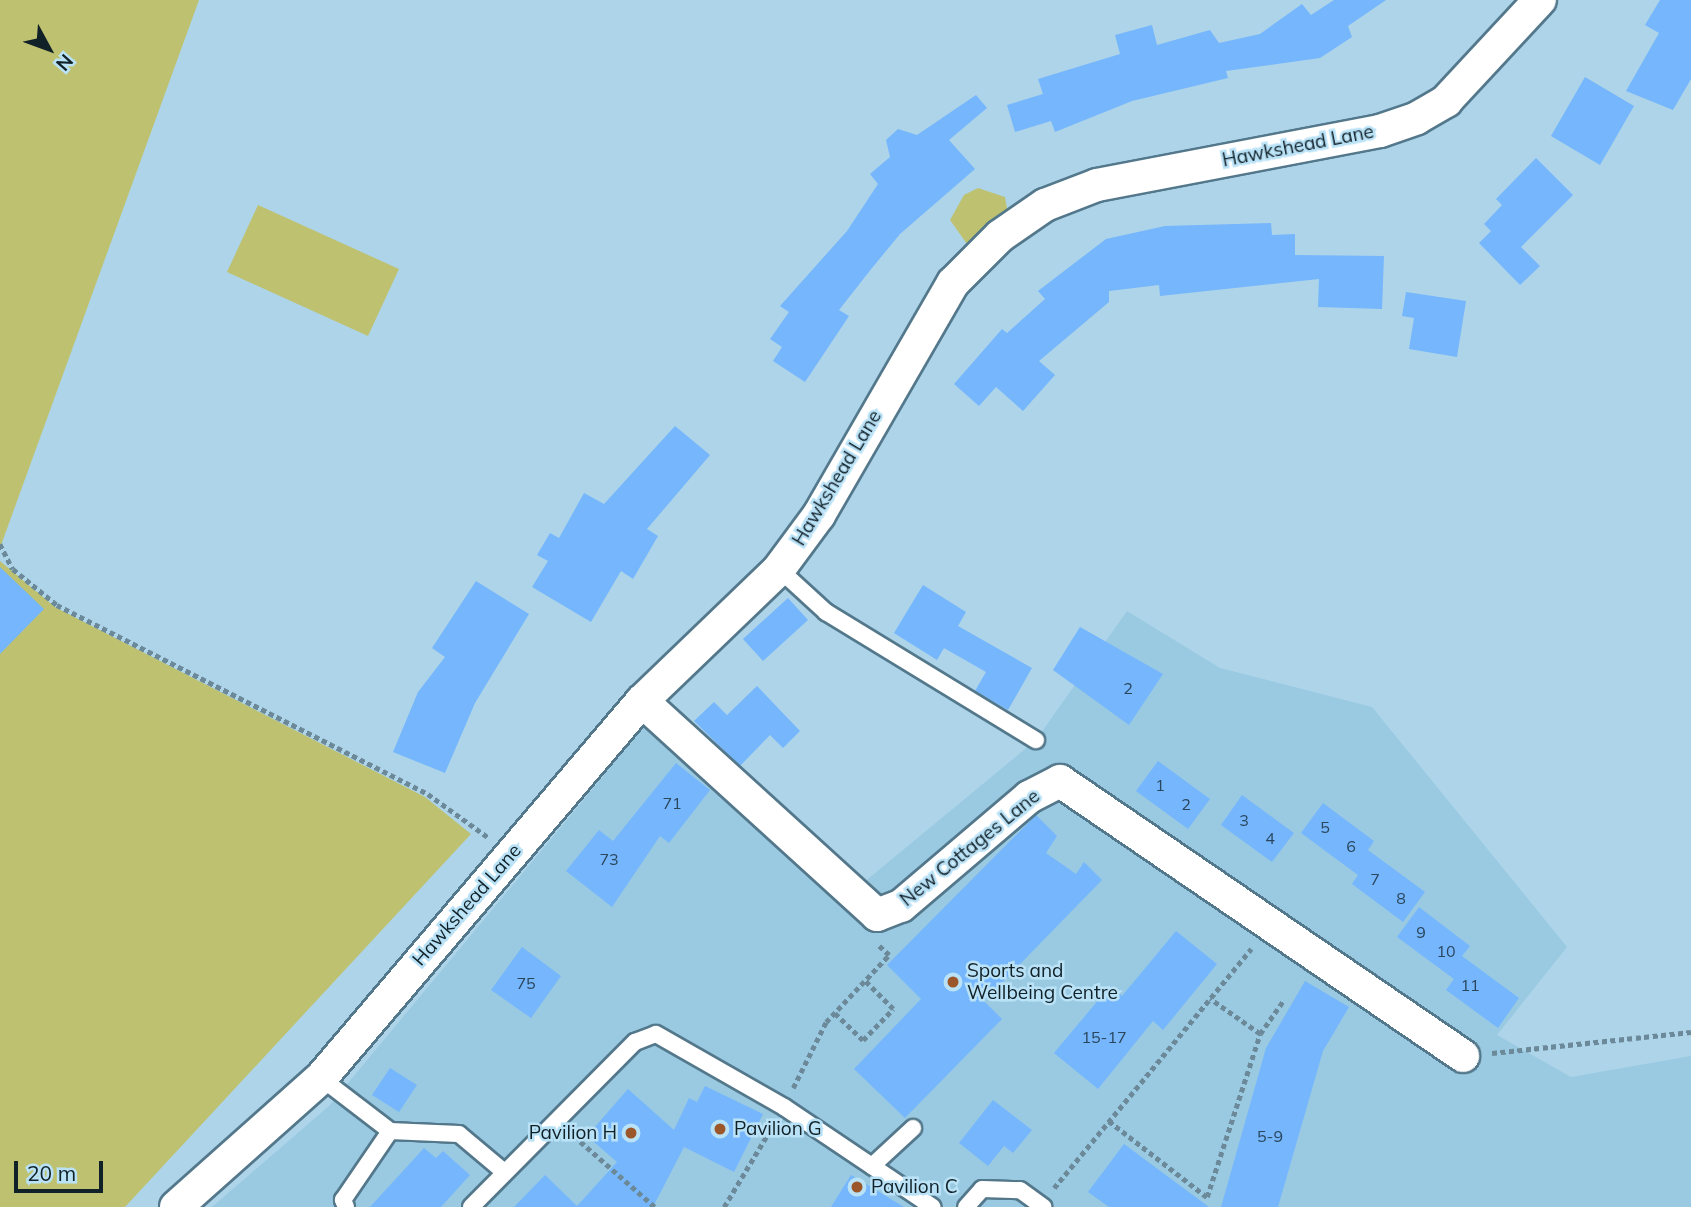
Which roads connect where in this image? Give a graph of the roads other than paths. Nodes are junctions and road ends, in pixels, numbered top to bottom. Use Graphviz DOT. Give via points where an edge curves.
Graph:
graph roads {
  1 [pos="1540,0"];
  2 [pos="779,569"];
  3 [pos="642,701"];
  4 [pos="1036,740"];
  5 [pos="1463,1056"];
  6 [pos="321,1078"];
  7 [pos="913,1128"];
  8 [pos="390,1131"];
  9 [pos="872,1166"];
  10 [pos="503,1171"];
  11 [pos="1042,1206"];
  12 [pos="176,1207"];
  13 [pos="346,1207"];
  14 [pos="471,1207"];
  15 [pos="932,1207"];
  16 [pos="966,1207"];
  1 -- 2 [label="street, Hawkshead Lane" via="1446,101 1417,118 1380,131 1097,185 1024,216 954,283 818,515"];
  2 -- 3 [label="street, Hawkshead Lane"];
  2 -- 4 [label="lane" via="826,612"];
  3 -- 5 [label="street, New Cottages Lane" via="877,915 901,906 1029,797 1060,781"];
  3 -- 6 [label="street, Hawkshead Lane"];
  6 -- 8 [label="lane"];
  6 -- 12 [label="street, Hawkshead Lane"];
  7 -- 9 [label="lane"];
  8 -- 10 [label="lane" via="459,1133"];
  8 -- 13 [label="lane" via="343,1200"];
  9 -- 10 [label="lane" via="783,1107 656,1034 635,1042"];
  9 -- 15 [label="lane"];
  10 -- 14 [label="lane"];
  11 -- 16 [label="lane" via="1020,1191 982,1189"];
}
